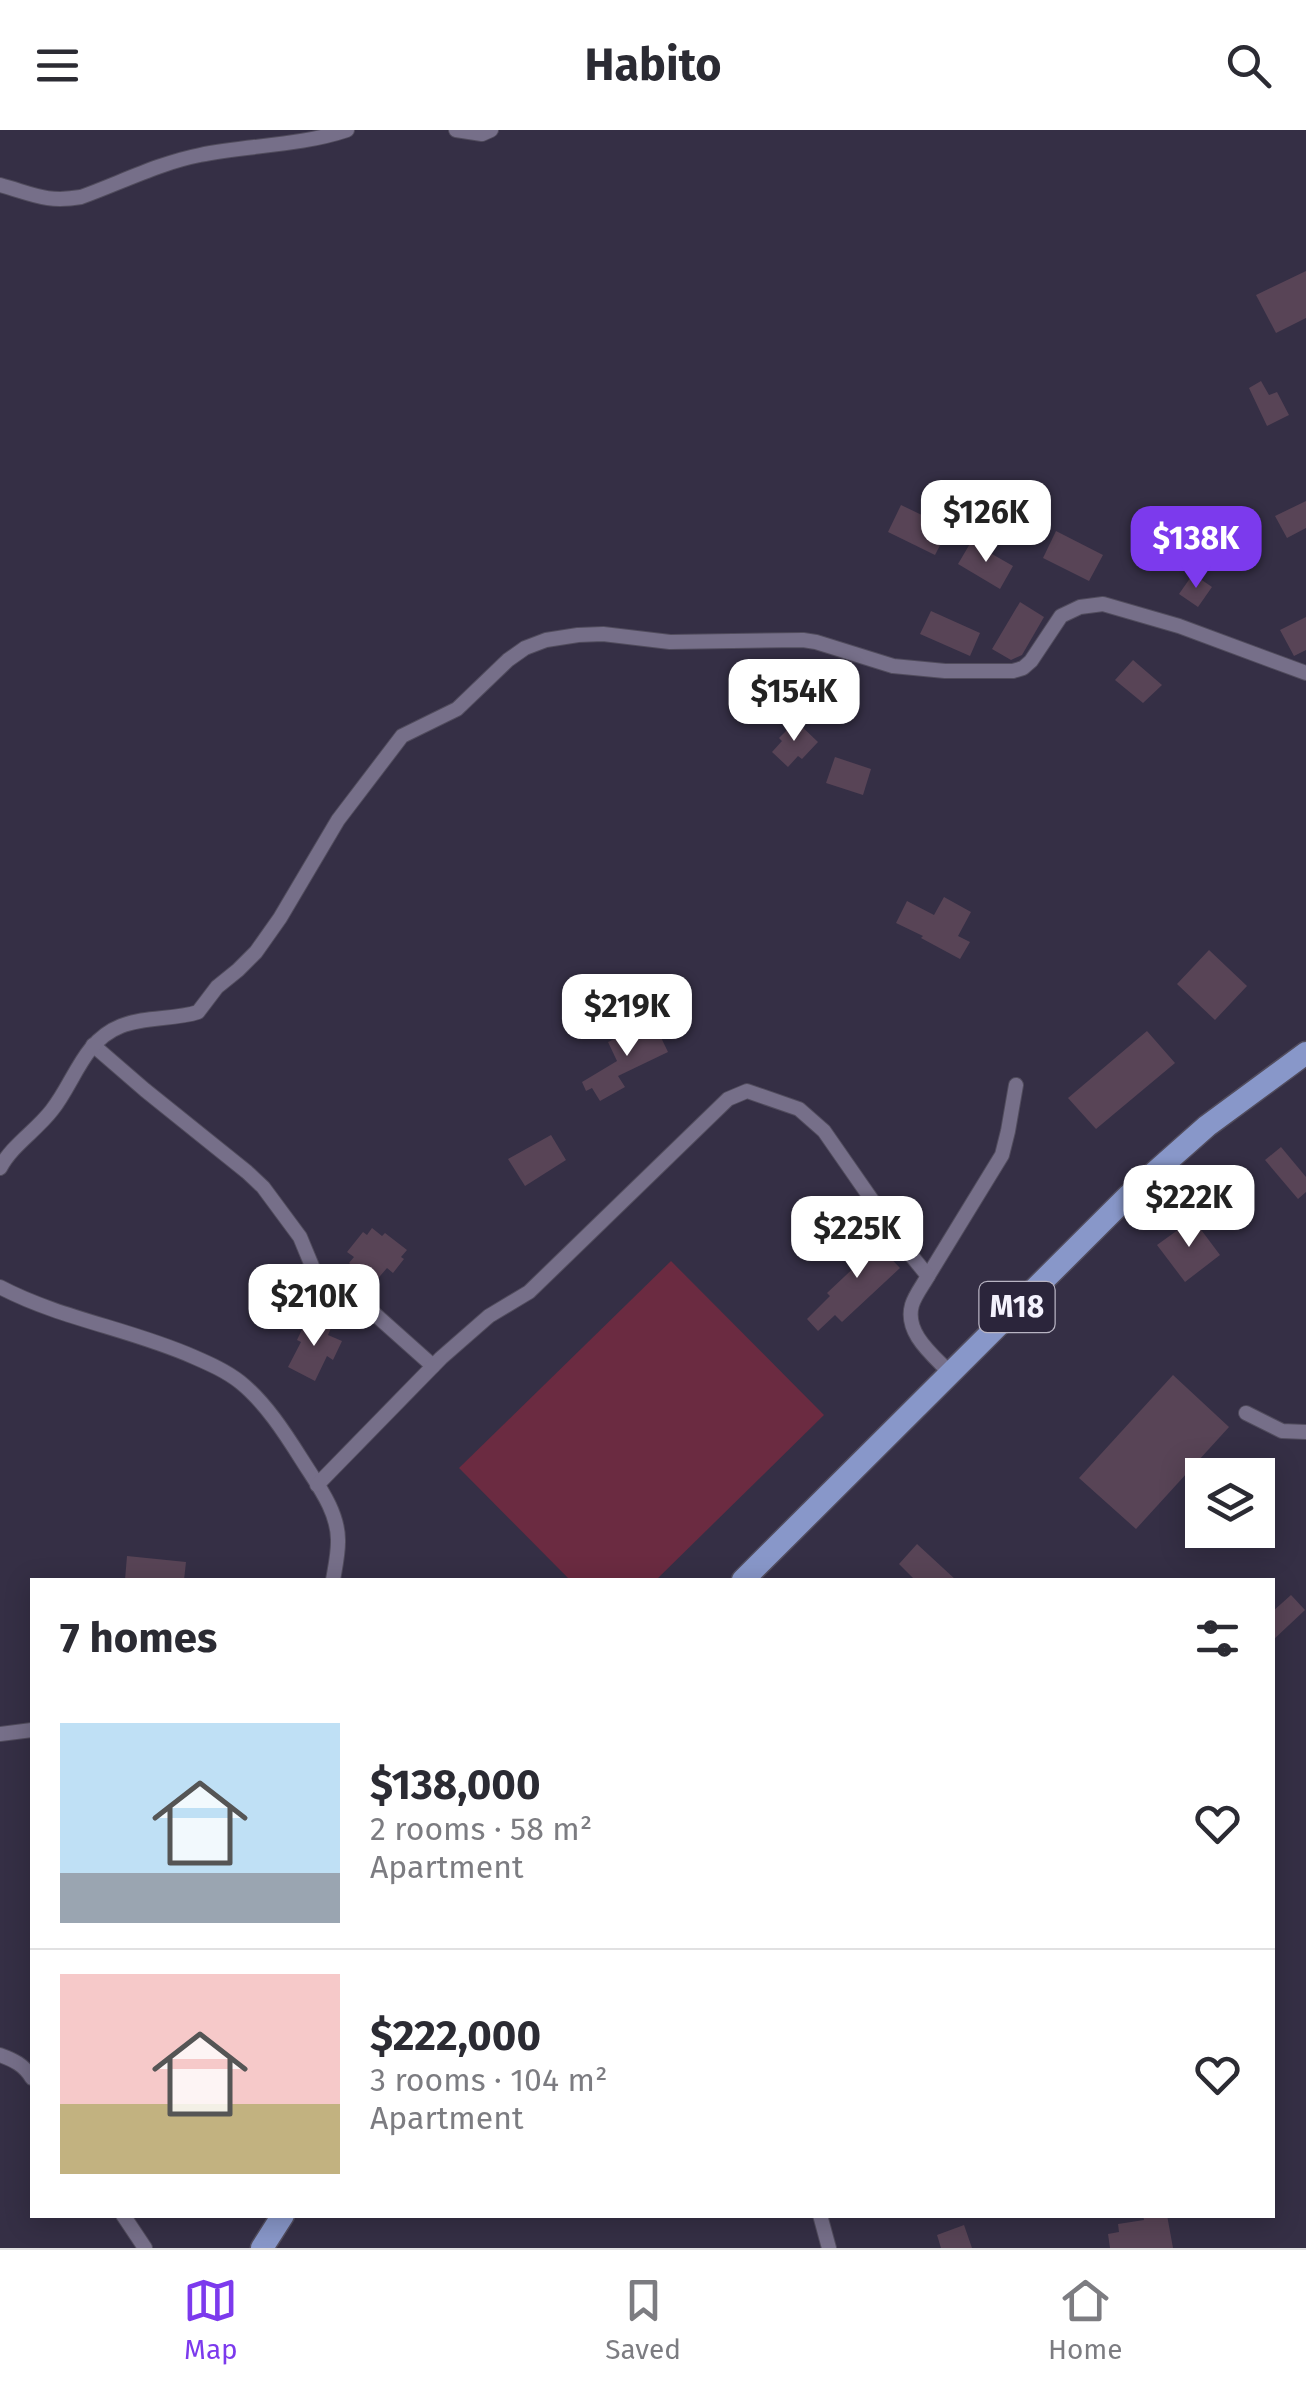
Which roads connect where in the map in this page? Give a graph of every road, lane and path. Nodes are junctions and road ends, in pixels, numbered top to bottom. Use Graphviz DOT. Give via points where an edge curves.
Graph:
graph roads {
  1 [pos="347,130"];
  2 [pos="456,130"];
  3 [pos="491,130"];
  4 [pos="0,185"];
  5 [pos="1306,672"];
  6 [pos="94,1045"];
  7 [pos="1306,1053"];
  8 [pos="1016,1085"];
  9 [pos="0,1168"];
  10 [pos="928,1276"];
  11 [pos="0,1287"];
  12 [pos="433,1366"];
  13 [pos="950,1372"];
  14 [pos="1246,1413"];
  15 [pos="1306,1432"];
  16 [pos="317,1485"];
  17 [pos="333,1578"];
  18 [pos="746,1578"];
  19 [pos="30,1730"];
  20 [pos="0,1734"];
  21 [pos="0,2055"];
  22 [pos="30,2075"];
  23 [pos="126,2218"];
  24 [pos="280,2218"];
  25 [pos="821,2218"];
  26 [pos="146,2248"];
  27 [pos="262,2248"];
  28 [pos="829,2248"];
  1 -- 4 [label="street" via="195,156 64,200"];
  2 -- 3 [label="street"];
  5 -- 6 [label="street" via="1103,604 1061,616 1031,661 1013,670 893,666 803,640 670,642 578,634 546,640 508,660 457,708 402,736 338,820 256,952 198,1012 121,1026"];
  6 -- 9 [label="street" via="52,1110"];
  6 -- 12 [label="street" via="255,1180 300,1237 325,1286 368,1308"];
  7 -- 13 [label="main road, M18" via="1164,1163"];
  8 -- 10 [label="street" via="1002,1155"];
  10 -- 12 [label="street" via="824,1131 799,1110 748,1091 728,1099 529,1292 489,1316"];
  10 -- 13 [label="street" via="911,1320"];
  11 -- 16 [label="street" via="167,1345 230,1375 264,1408"];
  12 -- 16 [label="street"];
  13 -- 18 [label="main road, M18"];
  14 -- 15 [label="street" via="1282,1432"];
  16 -- 17 [label="street" via="336,1521"];
  19 -- 20 [label="street"];
  21 -- 22 [label="street"];
  23 -- 26 [label="street"];
  24 -- 27 [label="main road"];
  25 -- 28 [label="street"];
}
